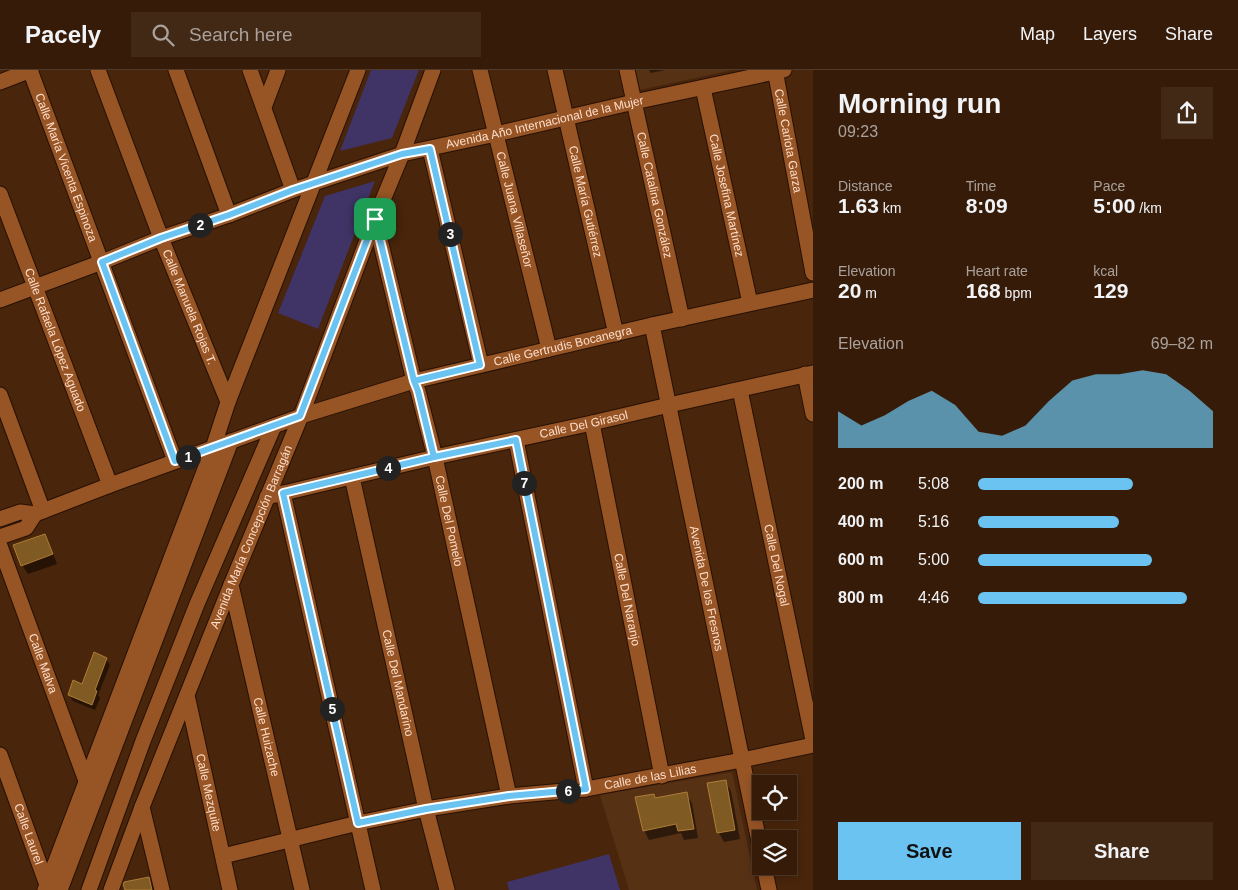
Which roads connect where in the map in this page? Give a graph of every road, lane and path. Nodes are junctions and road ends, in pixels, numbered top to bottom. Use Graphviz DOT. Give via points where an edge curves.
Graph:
graph roads {
  1 [pos="30,70"];
  2 [pos="98,70"];
  3 [pos="176,70"];
  4 [pos="250,70"];
  5 [pos="278,70"];
  6 [pos="358,70"];
  7 [pos="433,70"];
  8 [pos="480,70"];
  9 [pos="555,70"];
  10 [pos="627,70"];
  11 [pos="778,70"];
  12 [pos="0,82"];
  13 [pos="703,88"];
  14 [pos="634,102"];
  15 [pos="264,107"];
  16 [pos="566,118"];
  17 [pos="496,134"];
  18 [pos="430,149"];
  19 [pos="402,154"];
  20 [pos="313,183"];
  21 [pos="293,190"];
  22 [pos="0,194"];
  23 [pos="229,215"];
  24 [pos="375,219"];
  25 [pos="161,238"];
  26 [pos="102,262"];
  27 [pos="813,272"];
  28 [pos="35,287"];
  29 [pos="813,290"];
  30 [pos="0,300"];
  31 [pos="750,303"];
  32 [pos="682,319"];
  33 [pos="652,325"];
  34 [pos="616,334"];
  35 [pos="549,349"];
  36 [pos="480,365"];
  37 [pos="809,373"];
  38 [pos="414,381"];
  39 [pos="740,390"];
  40 [pos="0,396"];
  41 [pos="228,402"];
  42 [pos="669,405"];
  43 [pos="813,414"];
  44 [pos="300,416"];
  45 [pos="592,423"];
  46 [pos="274,426"];
  47 [pos="516,440"];
  48 [pos="232,441"];
  49 [pos="213,448"];
  50 [pos="434,457"];
  51 [pos="175,461"];
  52 [pos="352,477"];
  53 [pos="110,485"];
  54 [pos="283,493"];
  55 [pos="267,497"];
  56 [pos="39,513"];
  57 [pos="0,519"];
  58 [pos="0,537"];
  59 [pos="0,546"];
  60 [pos="231,585"];
  61 [pos="187,695"];
  62 [pos="813,740"];
  63 [pos="813,744"];
  64 [pos="0,755"];
  65 [pos="742,760"];
  66 [pos="662,776"];
  67 [pos="86,781"];
  68 [pos="586,789"];
  69 [pos="509,796"];
  70 [pos="142,807"];
  71 [pos="426,809"];
  72 [pos="358,823"];
  73 [pos="757,830"];
  74 [pos="290,840"];
  75 [pos="223,856"];
  76 [pos="766,875"];
  77 [pos="51,888"];
  78 [pos="89,890"];
  79 [pos="111,890"];
  80 [pos="162,890"];
  81 [pos="230,890"];
  82 [pos="302,890"];
  83 [pos="373,890"];
  84 [pos="447,890"];
  85 [pos="769,890"];
  1 -- 12 [label="street"];
  1 -- 26 [label="street, Calle María Vicenta Espinoza"];
  2 -- 25 [label="street, Calle Manuela Rojas T."];
  3 -- 23 [label="street"];
  4 -- 15 [label="street"];
  5 -- 15 [label="street"];
  6 -- 20 [label="street"];
  7 -- 19 [label="street, Avenida María Concepción Barragán"];
  8 -- 17 [label="street, Calle Juana Villaseñor"];
  9 -- 16 [label="street, Calle María Gutiérrez"];
  10 -- 14 [label="street, Calle Catalina González"];
  11 -- 13 [label="street, Avenida Año Internacional de la Mujer"];
  11 -- 27 [label="street, Calle Carlota Garza"];
  13 -- 14 [label="street, Avenida Año Internacional de la Mujer"];
  13 -- 31 [label="street, Calle Josefina Martínez"];
  14 -- 16 [label="street, Avenida Año Internacional de la Mujer"];
  14 -- 32 [label="street, Calle Catalina González"];
  15 -- 21 [label="street"];
  16 -- 17 [label="street, Avenida Año Internacional de la Mujer"];
  16 -- 34 [label="street, Calle María Gutiérrez"];
  17 -- 18 [label="street, Avenida Año Internacional de la Mujer"];
  17 -- 35 [label="street, Calle Juana Villaseñor"];
  18 -- 19 [label="street, Avenida Año Internacional de la Mujer"];
  18 -- 36 [label="street"];
  19 -- 20 [label="street, Avenida Año Internacional de la Mujer"];
  19 -- 24 [label="street, Avenida María Concepción Barragán"];
  20 -- 21 [label="street, Avenida Año Internacional de la Mujer"];
  20 -- 41 [label="street"];
  21 -- 23 [label="street, Avenida Año Internacional de la Mujer"];
  22 -- 28 [label="street, Calle Rafaela López Aguado"];
  23 -- 25 [label="street, Avenida Año Internacional de la Mujer"];
  24 -- 38 [label="street, Calle Del Pomelo"];
  24 -- 44 [label="street, Avenida María Concepción Barragán"];
  25 -- 26 [label="street, Avenida Año Internacional de la Mujer"];
  25 -- 41 [label="street, Calle Manuela Rojas T."];
  26 -- 28 [label="street, Avenida Año Internacional de la Mujer"];
  26 -- 51 [label="street, Calle María Vicenta Espinoza"];
  28 -- 30 [label="street, Avenida Año Internacional de la Mujer"];
  28 -- 53 [label="street, Calle Rafaela López Aguado"];
  29 -- 31 [label="street, Calle Gertrudis Bocanegra"];
  31 -- 32 [label="street, Calle Gertrudis Bocanegra"];
  32 -- 33 [label="street, Calle Gertrudis Bocanegra"];
  33 -- 34 [label="street, Calle Gertrudis Bocanegra"];
  33 -- 42 [label="street, Avenida De los Fresnos"];
  34 -- 35 [label="street, Calle Gertrudis Bocanegra"];
  35 -- 36 [label="street, Calle Gertrudis Bocanegra"];
  36 -- 38 [label="street, Calle Gertrudis Bocanegra"];
  37 -- 39 [label="street, Calle Del Girasol"];
  37 -- 43 [label="street"];
  38 -- 44 [label="street, Calle Gertrudis Bocanegra"];
  38 -- 50 [label="street, Calle Del Pomelo"];
  39 -- 42 [label="street, Calle Del Girasol"];
  39 -- 62 [label="street, Calle Del Nogal"];
  40 -- 56 [label="street"];
  41 -- 49 [label="street"];
  42 -- 45 [label="street, Calle Del Girasol"];
  42 -- 65 [label="street, Avenida De los Fresnos"];
  44 -- 46 [label="street, Calle Gertrudis Bocanegra"];
  44 -- 55 [label="street, Avenida María Concepción Barragán"];
  45 -- 47 [label="street, Calle Del Girasol"];
  45 -- 66 [label="street, Calle Del Naranjo"];
  46 -- 48 [label="street, Calle Gertrudis Bocanegra"];
  46 -- 78 [label="street, Avenida María Concepción Barragán" via="197,604"];
  47 -- 50 [label="street, Calle Del Girasol"];
  47 -- 68 [label="street"];
  48 -- 49 [label="street, Calle Gertrudis Bocanegra"];
  48 -- 77 [label="street"];
  49 -- 51 [label="street, Calle Gertrudis Bocanegra"];
  49 -- 67 [label="street"];
  50 -- 52 [label="street, Calle Del Girasol"];
  50 -- 69 [label="street, Calle Del Pomelo"];
  51 -- 53 [label="street, Calle Gertrudis Bocanegra"];
  52 -- 54 [label="street, Calle Del Girasol"];
  52 -- 71 [label="street, Calle Del Mandarino"];
  53 -- 56 [label="street, Calle Gertrudis Bocanegra"];
  54 -- 55 [label="street, Calle Del Girasol"];
  54 -- 72 [label="street"];
  55 -- 60 [label="street, Avenida María Concepción Barragán"];
  56 -- 57 [label="street, Calle Gertrudis Bocanegra" via="20,512"];
  56 -- 58 [label="street, Calle Gertrudis Bocanegra" via="26,528"];
  59 -- 67 [label="street, Calle Malva"];
  60 -- 61 [label="street, Avenida María Concepción Barragán"];
  60 -- 74 [label="street, Calle Huizache"];
  61 -- 70 [label="street, Avenida María Concepción Barragán"];
  61 -- 75 [label="street, Calle Mezquite"];
  63 -- 65 [label="street, Calle de las Lilias"];
  64 -- 77 [label="street, Calle Laurel"];
  65 -- 66 [label="street, Calle de las Lilias"];
  65 -- 73 [label="street, Avenida De los Fresnos"];
  66 -- 68 [label="street, Calle de las Lilias"];
  67 -- 77 [label="street"];
  68 -- 69 [label="street, Calle de las Lilias"];
  69 -- 71 [label="street, Calle de las Lilias"];
  70 -- 79 [label="street, Avenida María Concepción Barragán"];
  70 -- 80 [label="street"];
  71 -- 72 [label="street, Calle de las Lilias"];
  71 -- 84 [label="street, Calle Del Mandarino"];
  72 -- 74 [label="street, Calle de las Lilias"];
  72 -- 83 [label="street"];
  74 -- 75 [label="street, Calle de las Lilias"];
  74 -- 82 [label="street, Calle Huizache"];
  75 -- 81 [label="street, Calle Mezquite"];
  76 -- 85 [label="street"];
}
